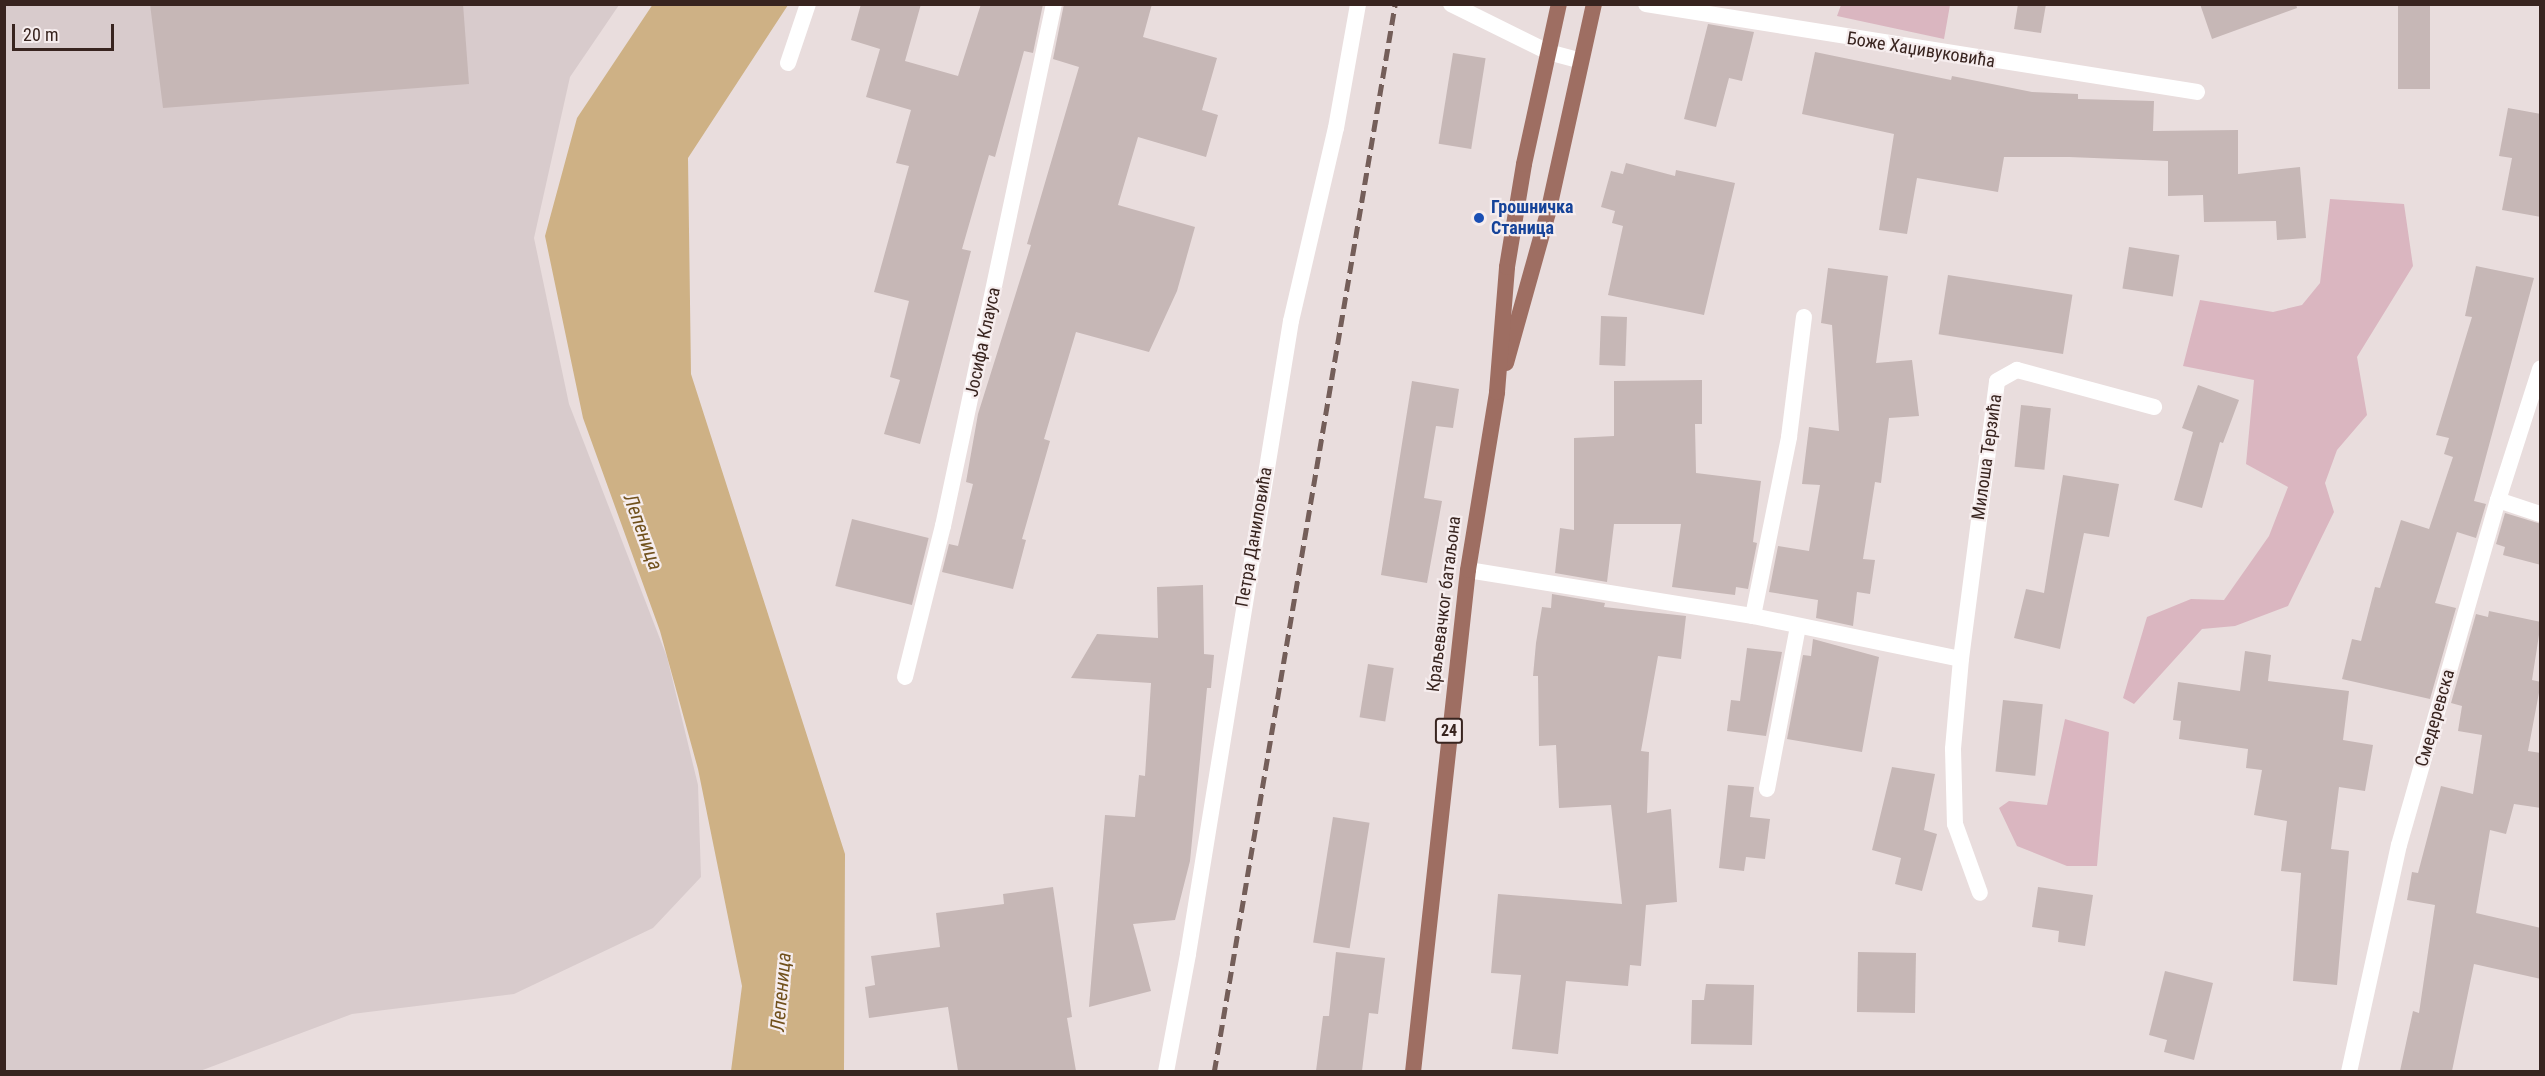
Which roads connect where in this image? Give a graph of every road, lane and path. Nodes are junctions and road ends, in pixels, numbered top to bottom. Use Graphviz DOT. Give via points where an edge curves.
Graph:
graph roads {
  1 [pos="808,4"];
  2 [pos="1054,4"];
  3 [pos="1358,4"];
  4 [pos="1451,4"];
  5 [pos="1559,4"];
  6 [pos="1594,4"];
  7 [pos="1646,4"];
  8 [pos="1548,52"];
  9 [pos="1581,61"];
  10 [pos="788,63"];
  11 [pos="2197,92"];
  12 [pos="1804,317"];
  13 [pos="2541,369"];
  14 [pos="1497,392"];
  15 [pos="2154,407"];
  16 [pos="2498,500"];
  17 [pos="2541,514"];
  18 [pos="1468,570"];
  19 [pos="1753,616"];
  20 [pos="1798,626"];
  21 [pos="1961,659"];
  22 [pos="905,677"];
  23 [pos="1767,789"];
  24 [pos="1980,893"];
  25 [pos="1166,1071"];
  26 [pos="1413,1071"];
  27 [pos="2349,1071"];
  1 -- 10 [label="street"];
  2 -- 22 [label="street, Јосифа Клауса" via="943,526"];
  3 -- 25 [label="street, Петра Даниловића" via="1336,128 1291,321"];
  4 -- 8 [label="street"];
  5 -- 8 [label="main road, Краљевачког батаљона / 24"];
  6 -- 9 [label="main road, Краљевачког батаљона / 24"];
  7 -- 11 [label="street, Боже Хаџивуковића"];
  8 -- 9 [label="street"];
  8 -- 14 [label="main road, Краљевачког батаљона / 24" via="1507,267"];
  9 -- 14 [label="main road, Краљевачког батаљона / 24" via="1548,213"];
  12 -- 19 [label="street" via="1789,436"];
  13 -- 16 [label="street, Смедеревска"];
  14 -- 18 [label="main road, Краљевачког батаљона / 24"];
  15 -- 21 [label="street, Милоша Терзића" via="2017,370 1997,381"];
  16 -- 17 [label="street"];
  16 -- 27 [label="street, Смедеревска" via="2399,845"];
  18 -- 19 [label="street"];
  18 -- 26 [label="main road, Краљевачког батаљона / 24"];
  19 -- 20 [label="street"];
  20 -- 21 [label="street"];
  20 -- 23 [label="street"];
  21 -- 24 [label="street, Милоша Терзића" via="1953,749 1955,824"];
}
